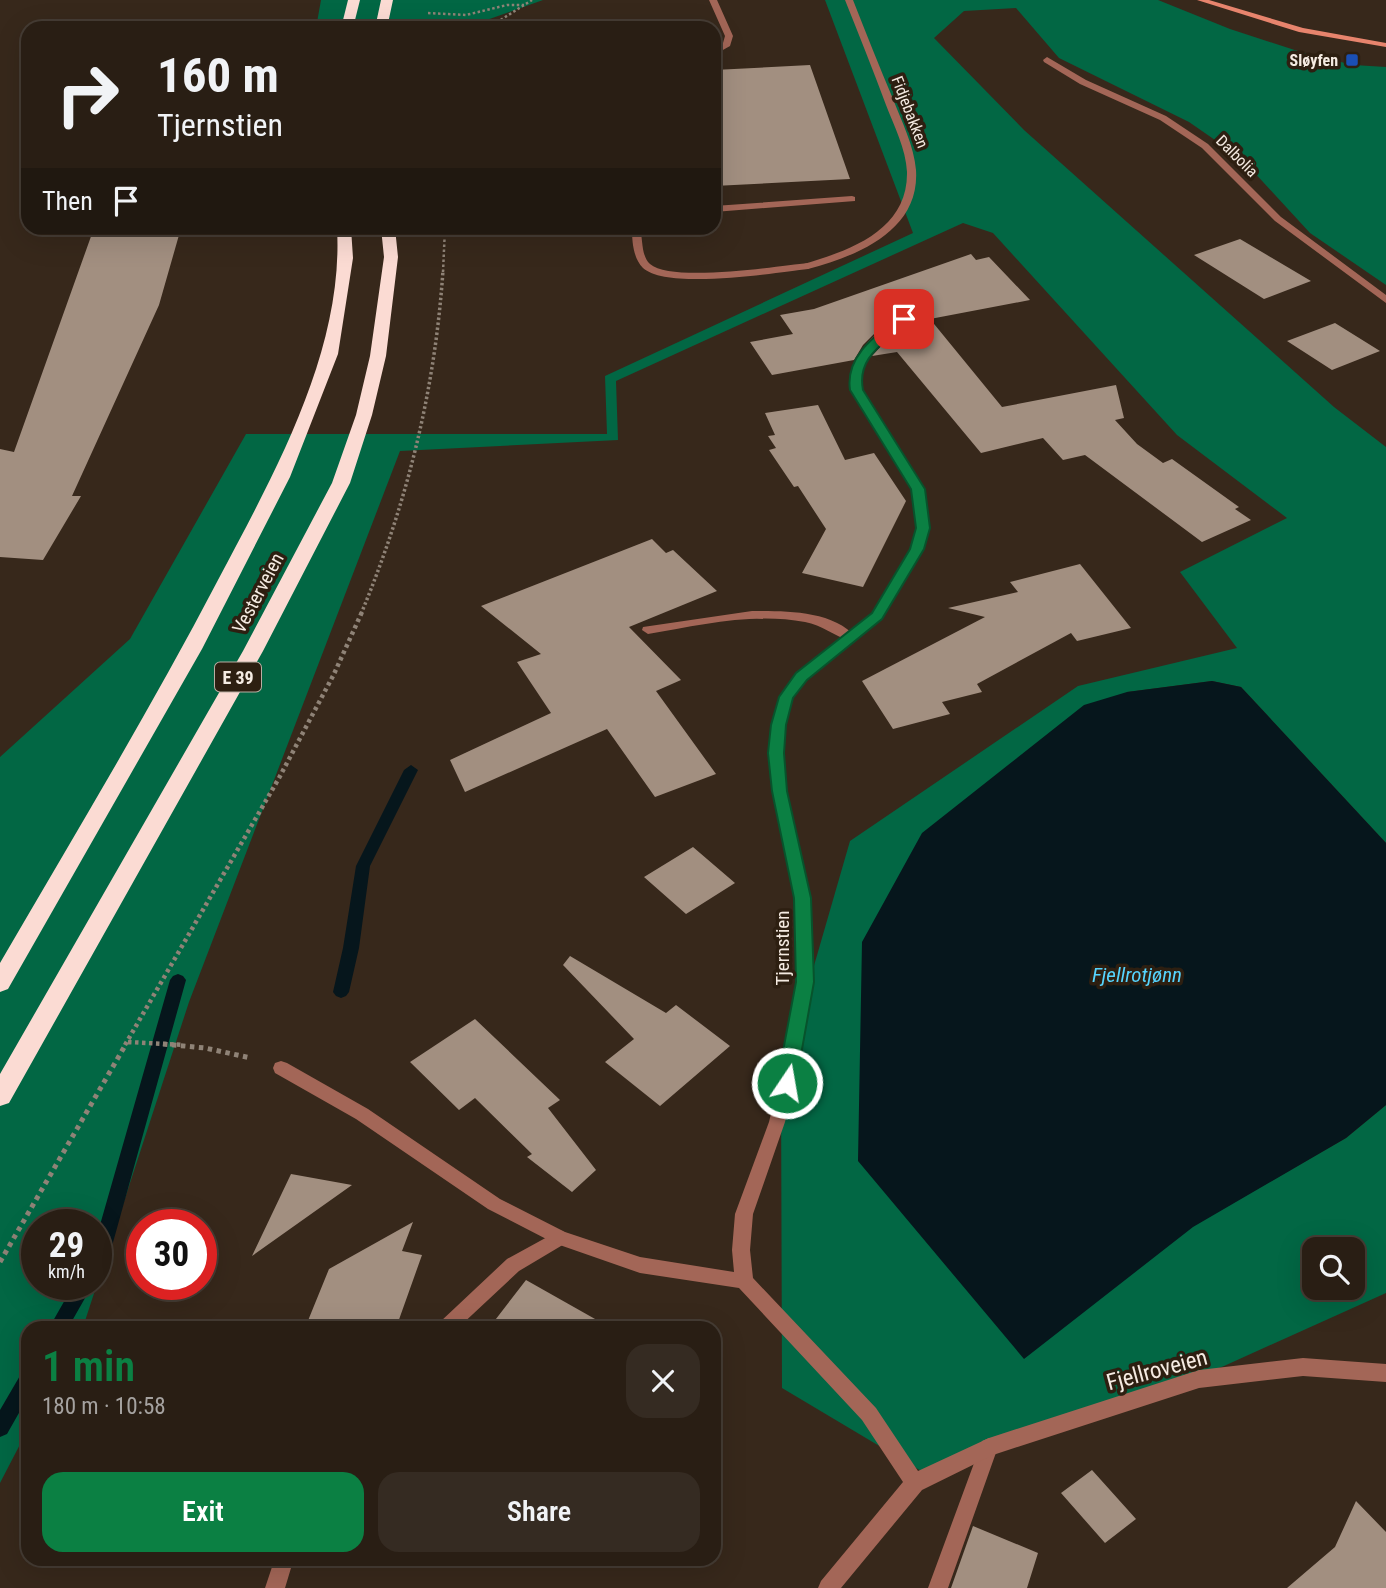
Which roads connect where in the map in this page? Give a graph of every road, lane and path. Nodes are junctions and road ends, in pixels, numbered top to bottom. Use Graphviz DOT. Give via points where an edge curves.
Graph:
graph roads {
  1 [pos="354,0"];
  2 [pos="387,0"];
  3 [pos="531,0"];
  4 [pos="713,0"];
  5 [pos="849,0"];
  6 [pos="1201,0"];
  7 [pos="524,5"];
  8 [pos="428,13"];
  9 [pos="349,21"];
  10 [pos="382,21"];
  11 [pos="499,21"];
  12 [pos="1386,45"];
  13 [pos="721,48"];
  14 [pos="1047,60"];
  15 [pos="852,199"];
  16 [pos="721,208"];
  17 [pos="344,235"];
  18 [pos="389,235"];
  19 [pos="444,235"];
  20 [pos="637,235"];
  21 [pos="1386,300"];
  22 [pos="904,319"];
  23 [pos="648,630"];
  24 [pos="850,637"];
  25 [pos="0,983"];
  26 [pos="128,1042"];
  27 [pos="282,1068"];
  28 [pos="0,1096"];
  29 [pos="560,1238"];
  30 [pos="0,1262"];
  31 [pos="744,1281"];
  32 [pos="453,1321"];
  33 [pos="1386,1373"];
  34 [pos="989,1447"];
  35 [pos="915,1483"];
  36 [pos="281,1568"];
  37 [pos="275,1588"];
  38 [pos="828,1588"];
  39 [pos="938,1588"];
  1 -- 9 [label="highway"];
  2 -- 10 [label="highway"];
  3 -- 7 [label="path"];
  4 -- 13 [label="street" via="729,36"];
  5 -- 20 [label="street, Fidjebakken" via="912,165 913,183 897,219 858,247 808,266 698,276 650,269 640,258"];
  6 -- 12 [label="street" via="1302,30"];
  7 -- 8 [label="path" via="509,4 460,16"];
  7 -- 11 [label="path"];
  14 -- 21 [label="street, Dalbolia" via="1083,82 1163,118 1205,146 1278,219"];
  15 -- 16 [label="street"];
  17 -- 25 [label="highway, Vesterveien / E 39" via="330,354 281,477 192,649"];
  18 -- 28 [label="highway, Vesterveien / E 39" via="391,257 378,356 341,484 253,651"];
  19 -- 26 [label="path" via="438,342 416,458 362,614 305,735"];
  22 -- 24 [label="street, Tjernstien" via="866,353 855,378 857,390 918,489 923,528 917,549 877,616"];
  23 -- 24 [label="street" via="715,619 776,616 836,626"];
  24 -- 31 [label="street, Tjernstien" via="801,677 786,697 779,725 779,791 803,898 805,982 777,1122 744,1214"];
  26 -- 27 [label="path" via="228,1052"];
  26 -- 30 [label="path"];
  27 -- 29 [label="street" via="362,1114 494,1204"];
  29 -- 31 [label="street" via="640,1265"];
  29 -- 32 [label="street" via="513,1265"];
  31 -- 35 [label="street" via="869,1414"];
  33 -- 34 [label="street, Fjellroveien" via="1303,1367 1199,1379"];
  34 -- 35 [label="street, Fjellroveien"];
  34 -- 39 [label="street"];
  35 -- 38 [label="street, Fjellroveien"];
  36 -- 37 [label="street"];
}
